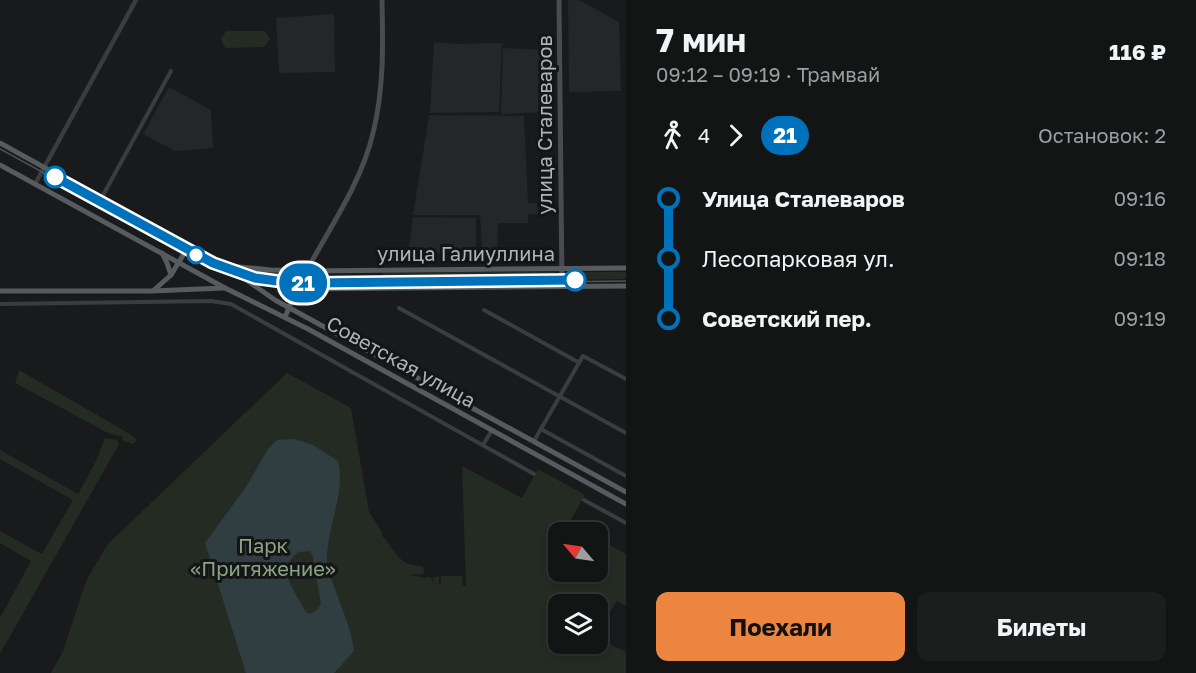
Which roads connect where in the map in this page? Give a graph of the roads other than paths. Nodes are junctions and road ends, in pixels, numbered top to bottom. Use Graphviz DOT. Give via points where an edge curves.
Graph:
graph roads {
  1 [pos="136,0"];
  2 [pos="382,0"];
  3 [pos="559,0"];
  4 [pos="171,71"];
  5 [pos="0,143"];
  6 [pos="0,165"];
  7 [pos="44,167"];
  8 [pos="35,184"];
  9 [pos="100,200"];
  10 [pos="188,247"];
  11 [pos="161,252"];
  12 [pos="179,262"];
  13 [pos="225,265"];
  14 [pos="562,268"];
  15 [pos="626,268"];
  16 [pos="306,271"];
  17 [pos="171,275"];
  18 [pos="562,286"];
  19 [pos="626,286"];
  20 [pos="225,288"];
  21 [pos="297,289"];
  22 [pos="0,291"];
  23 [pos="73,291"];
  24 [pos="152,291"];
  25 [pos="73,303"];
  26 [pos="0,304"];
  27 [pos="290,307"];
  28 [pos="399,308"];
  29 [pos="484,310"];
  30 [pos="285,317"];
  31 [pos="578,362"];
  32 [pos="626,379"];
  33 [pos="559,396"];
  34 [pos="497,420"];
  35 [pos="492,429"];
  36 [pos="541,429"];
  37 [pos="626,433"];
  38 [pos="534,441"];
  39 [pos="483,445"];
  40 [pos="534,474"];
  41 [pos="626,476"];
  42 [pos="626,492"];
  43 [pos="584,500"];
  44 [pos="626,504"];
  45 [pos="626,523"];
  1 -- 7 [label="street"];
  2 -- 16 [label="main road" via="383,69 373,134 353,187"];
  3 -- 14 [label="main road, улица Сталеваров"];
  4 -- 9 [label="street"];
  5 -- 7 [label="main road, Советская улица"];
  6 -- 8 [label="main road, Советская улица"];
  7 -- 8 [label="street"];
  7 -- 9 [label="main road, Советская улица"];
  8 -- 11 [label="main road, Советская улица"];
  9 -- 10 [label="main road, Советская улица"];
  10 -- 12 [label="main road"];
  10 -- 13 [label="main road, Советская улица"];
  11 -- 12 [label="main road, Советская улица"];
  11 -- 17 [label="main road"];
  12 -- 17 [label="main road"];
  12 -- 20 [label="main road, Советская улица"];
  13 -- 16 [label="main road, Советская улица"];
  13 -- 27 [label="main road, Советская улица"];
  14 -- 15 [label="main road, улица Галиуллина"];
  14 -- 16 [label="main road, улица Галиуллина"];
  14 -- 18 [label="main road, улица Сталеваров"];
  16 -- 21 [label="main road"];
  17 -- 24 [label="main road"];
  18 -- 19 [label="main road, улица Галиуллина"];
  18 -- 21 [label="main road, улица Галиуллина"];
  20 -- 24 [label="main road"];
  20 -- 30 [label="main road, Советская улица"];
  21 -- 27 [label="main road"];
  22 -- 23 [label="main road"];
  23 -- 24 [label="main road"];
  23 -- 25 [label="street"];
  25 -- 26 [label="street"];
  25 -- 39 [label="street" via="231,304"];
  27 -- 30 [label="main road"];
  27 -- 34 [label="main road, Советская улица"];
  28 -- 33 [label="street"];
  29 -- 31 [label="street"];
  30 -- 35 [label="main road, Советская улица"];
  31 -- 32 [label="street" via="583,356"];
  31 -- 33 [label="street"];
  33 -- 36 [label="street"];
  33 -- 37 [label="street"];
  34 -- 35 [label="main road"];
  34 -- 38 [label="main road, Советская улица"];
  35 -- 39 [label="street"];
  35 -- 44 [label="main road, Советская улица"];
  36 -- 38 [label="street"];
  36 -- 41 [label="street"];
  38 -- 42 [label="main road, Советская улица"];
  39 -- 40 [label="street"];
  43 -- 45 [label="street"];
}
